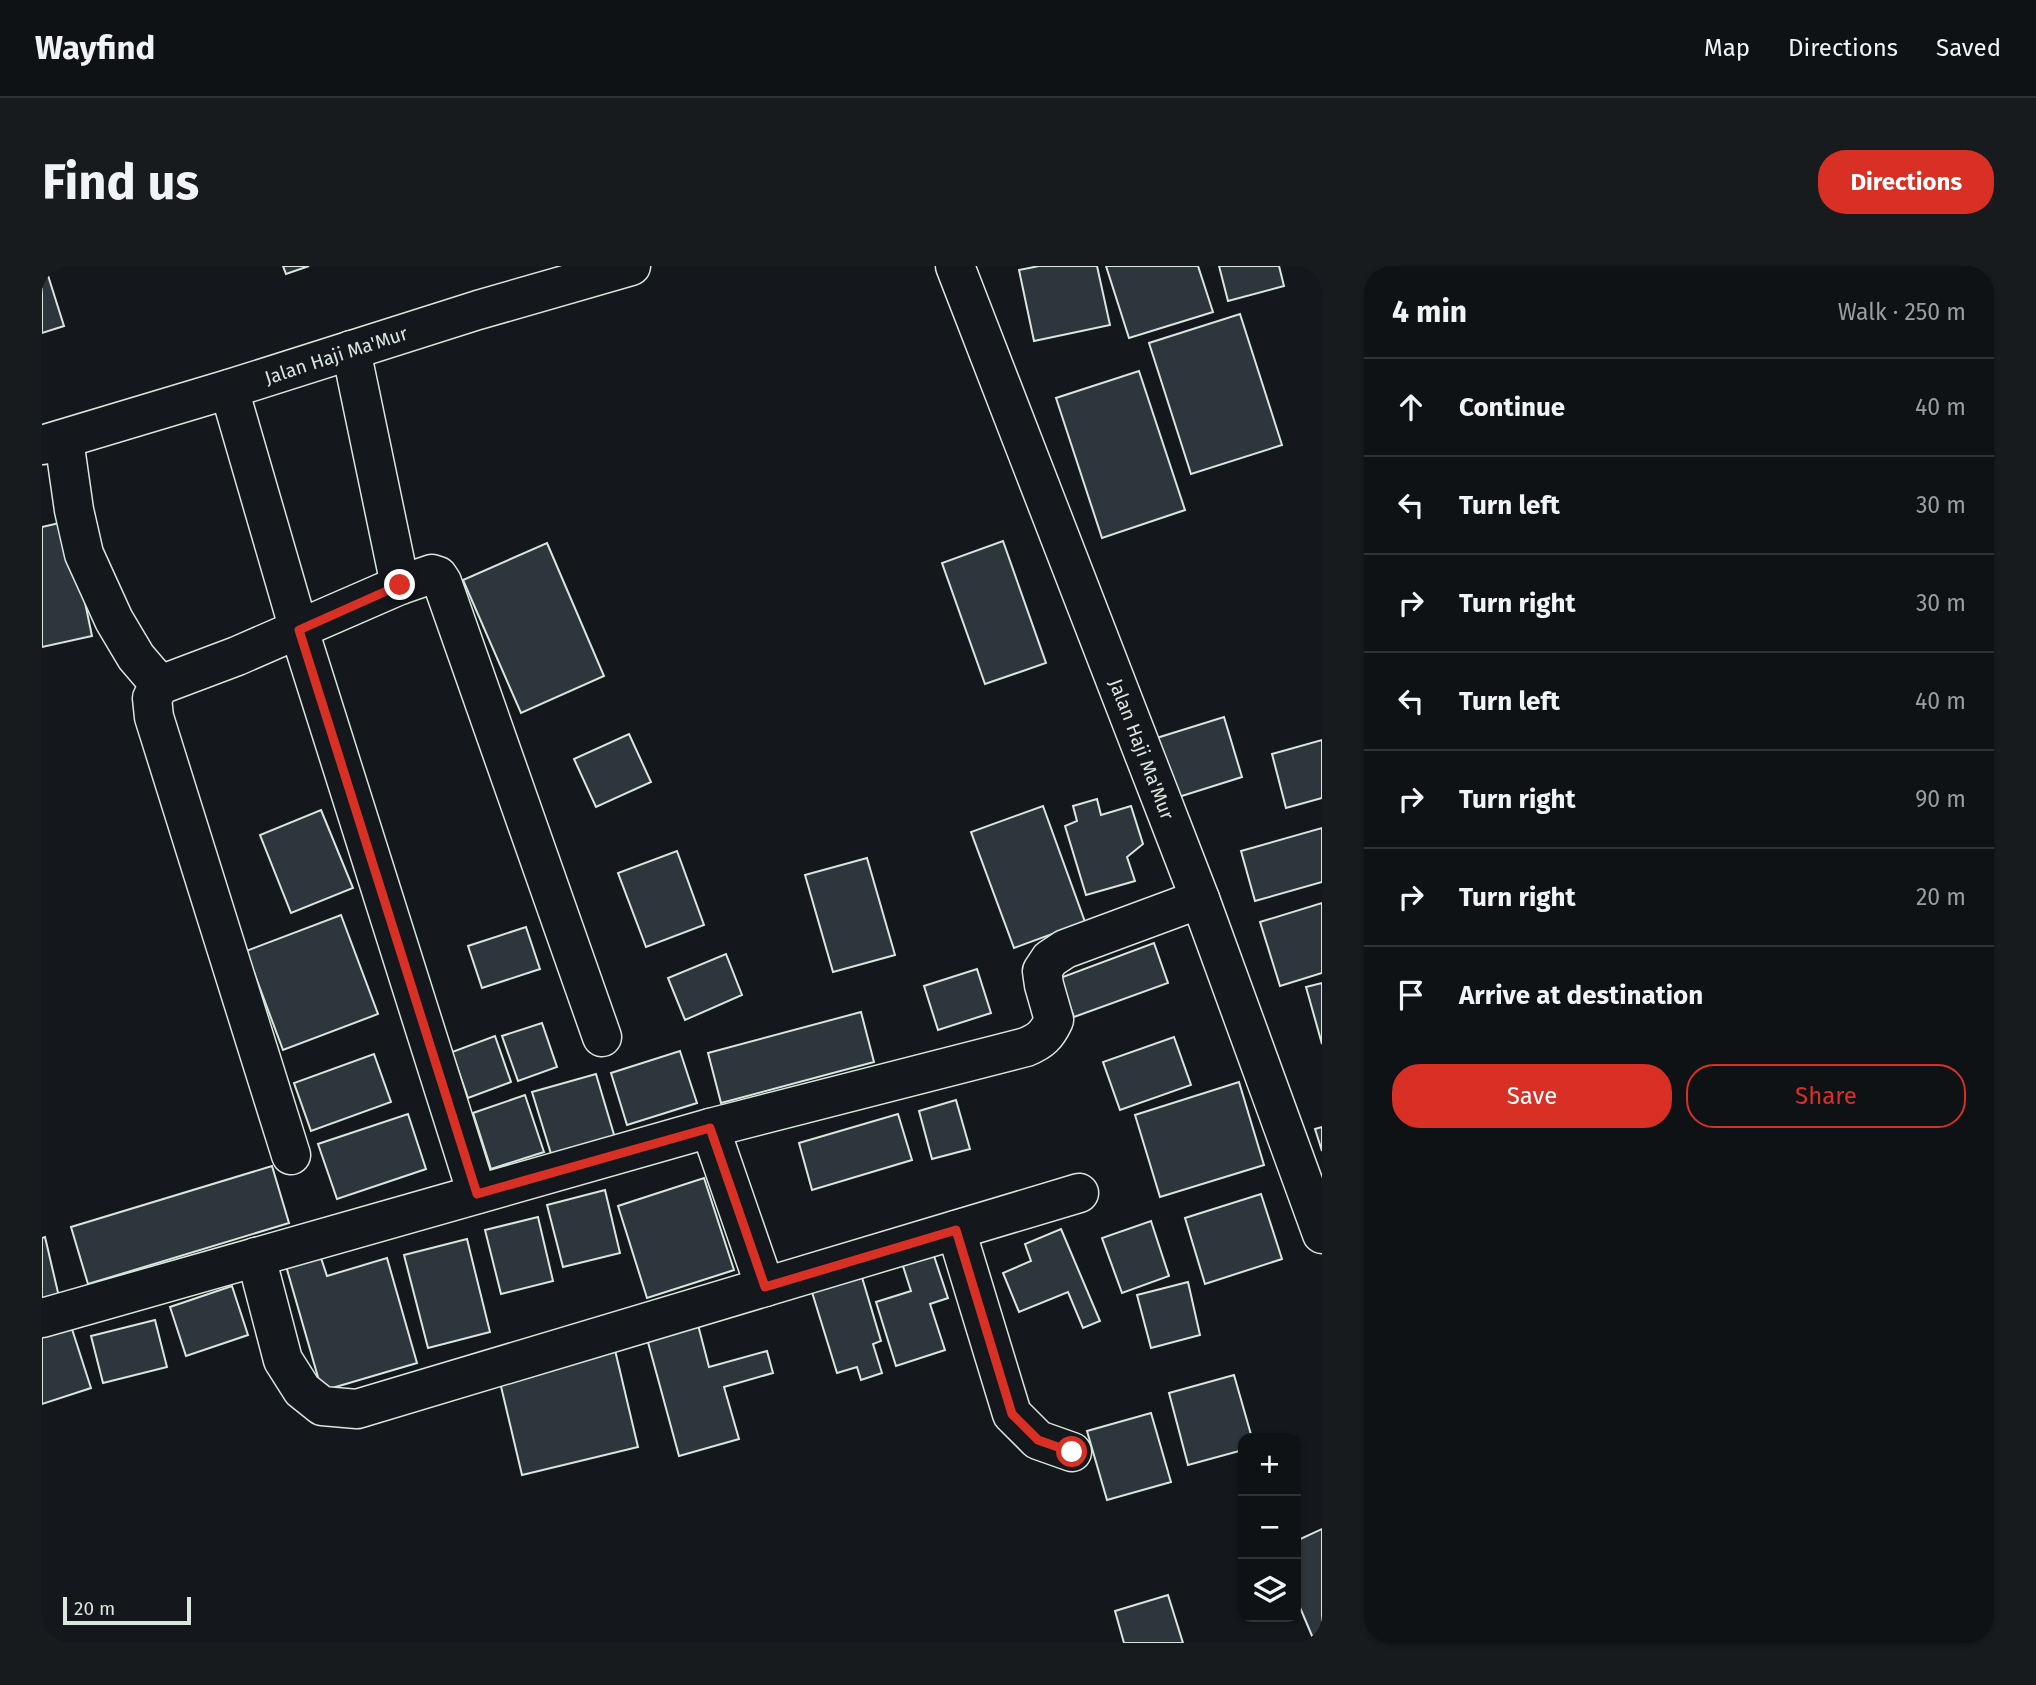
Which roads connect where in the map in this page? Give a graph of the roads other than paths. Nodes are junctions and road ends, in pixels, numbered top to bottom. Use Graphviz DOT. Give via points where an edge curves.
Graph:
graph roads {
  1 [pos="631,266"];
  2 [pos="955,266"];
  3 [pos="351,350"];
  4 [pos="229,389"];
  5 [pos="53,442"];
  6 [pos="400,585"];
  7 [pos="299,630"];
  8 [pos="160,685"];
  9 [pos="1200,899"];
  10 [pos="602,1037"];
  11 [pos="710,1128"];
  12 [pos="291,1155"];
  13 [pos="1079,1193"];
  14 [pos="477,1194"];
  15 [pos="956,1230"];
  16 [pos="1322,1234"];
  17 [pos="256,1257"];
  18 [pos="765,1287"];
  19 [pos="42,1318"];
  20 [pos="1072,1452"];
  1 -- 3 [label="street, Jalan Haji Ma'Mur"];
  2 -- 9 [label="street, Jalan Haji Ma'Mur"];
  3 -- 4 [label="street, Jalan Haji Ma'Mur"];
  3 -- 6 [label="street"];
  4 -- 5 [label="street, Jalan Haji Ma'Mur"];
  4 -- 7 [label="street"];
  5 -- 8 [label="street" via="84,554 135,657"];
  6 -- 7 [label="street"];
  6 -- 10 [label="street" via="432,574 442,582"];
  7 -- 8 [label="street"];
  7 -- 14 [label="street"];
  8 -- 12 [label="street" via="152,698 154,717"];
  9 -- 11 [label="street" via="1065,949 1050,959 1042,971 1054,1020 1040,1041"];
  9 -- 16 [label="street, Jalan Haji Ma'Mur"];
  11 -- 14 [label="street"];
  11 -- 18 [label="street"];
  13 -- 15 [label="street"];
  14 -- 17 [label="street"];
  15 -- 18 [label="street"];
  15 -- 20 [label="street" via="1012,1414 1038,1440"];
  17 -- 18 [label="street" via="283,1360 302,1390 322,1406 357,1409"];
  17 -- 19 [label="street"];
}
